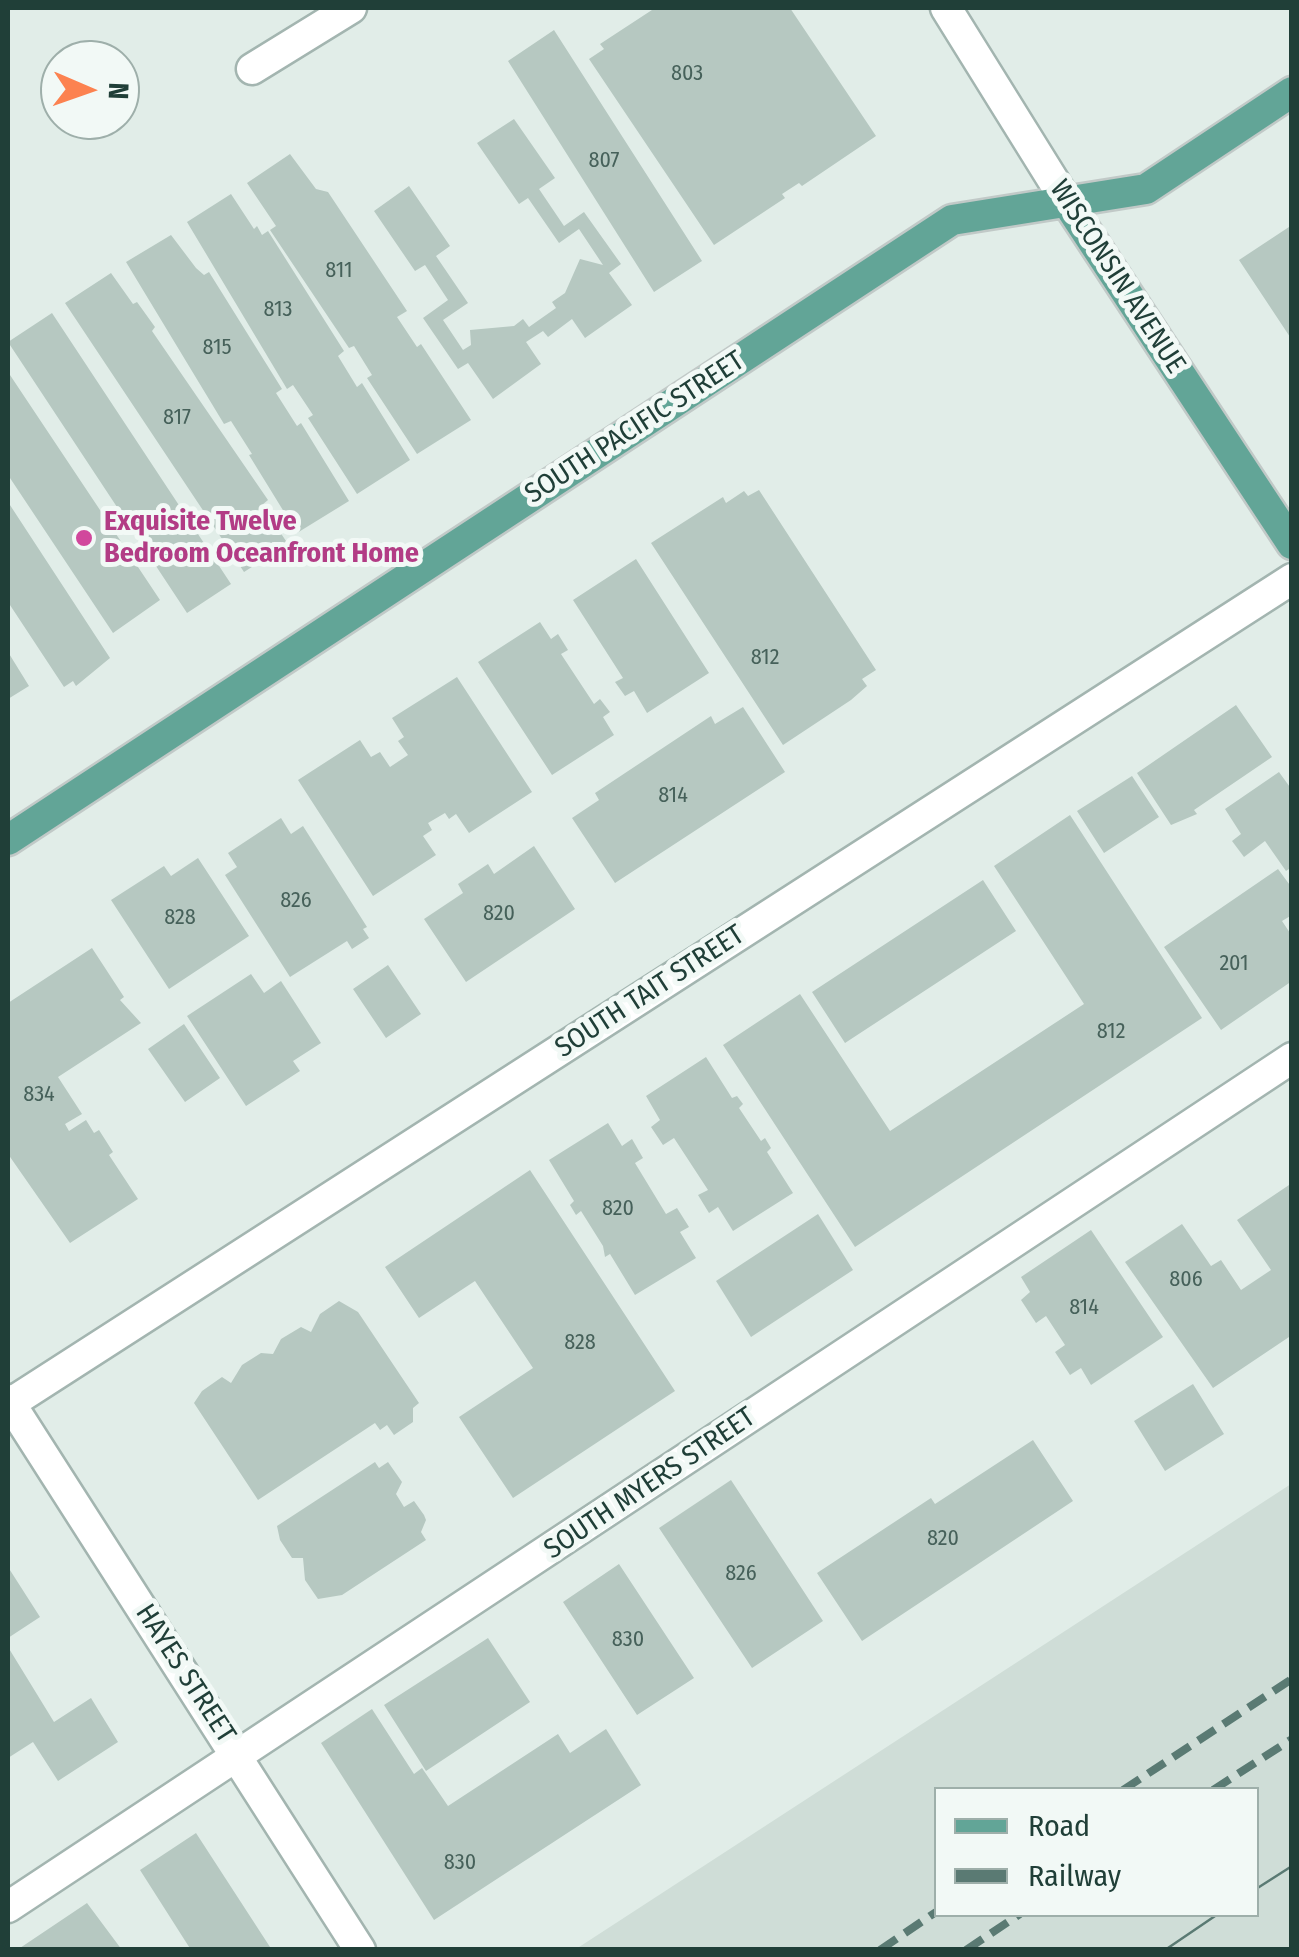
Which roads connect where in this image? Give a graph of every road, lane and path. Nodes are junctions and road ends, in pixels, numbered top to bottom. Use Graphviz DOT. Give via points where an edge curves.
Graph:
graph roads {
  1 [pos="351,8"];
  2 [pos="946,8"];
  3 [pos="252,68"];
  4 [pos="1292,92"];
  5 [pos="1066,201"];
  6 [pos="1292,544"];
  7 [pos="1292,580"];
  8 [pos="8,840"];
  9 [pos="1292,1058"];
  10 [pos="8,1403"];
  11 [pos="239,1758"];
  12 [pos="8,1907"];
  13 [pos="360,1950"];
  1 -- 3 [label="street"];
  2 -- 5 [label="street, WISCONSIN AVENUE"];
  4 -- 5 [label="main road, SOUTH PACIFIC STREET" via="1146,190"];
  5 -- 6 [label="main road, WISCONSIN AVENUE"];
  5 -- 8 [label="main road, SOUTH PACIFIC STREET" via="952,220"];
  7 -- 10 [label="street, SOUTH TAIT STREET"];
  9 -- 11 [label="street, SOUTH MYERS STREET"];
  10 -- 11 [label="street, HAYES STREET"];
  11 -- 12 [label="street, SOUTH MYERS STREET"];
  11 -- 13 [label="street, HAYES STREET"];
}
